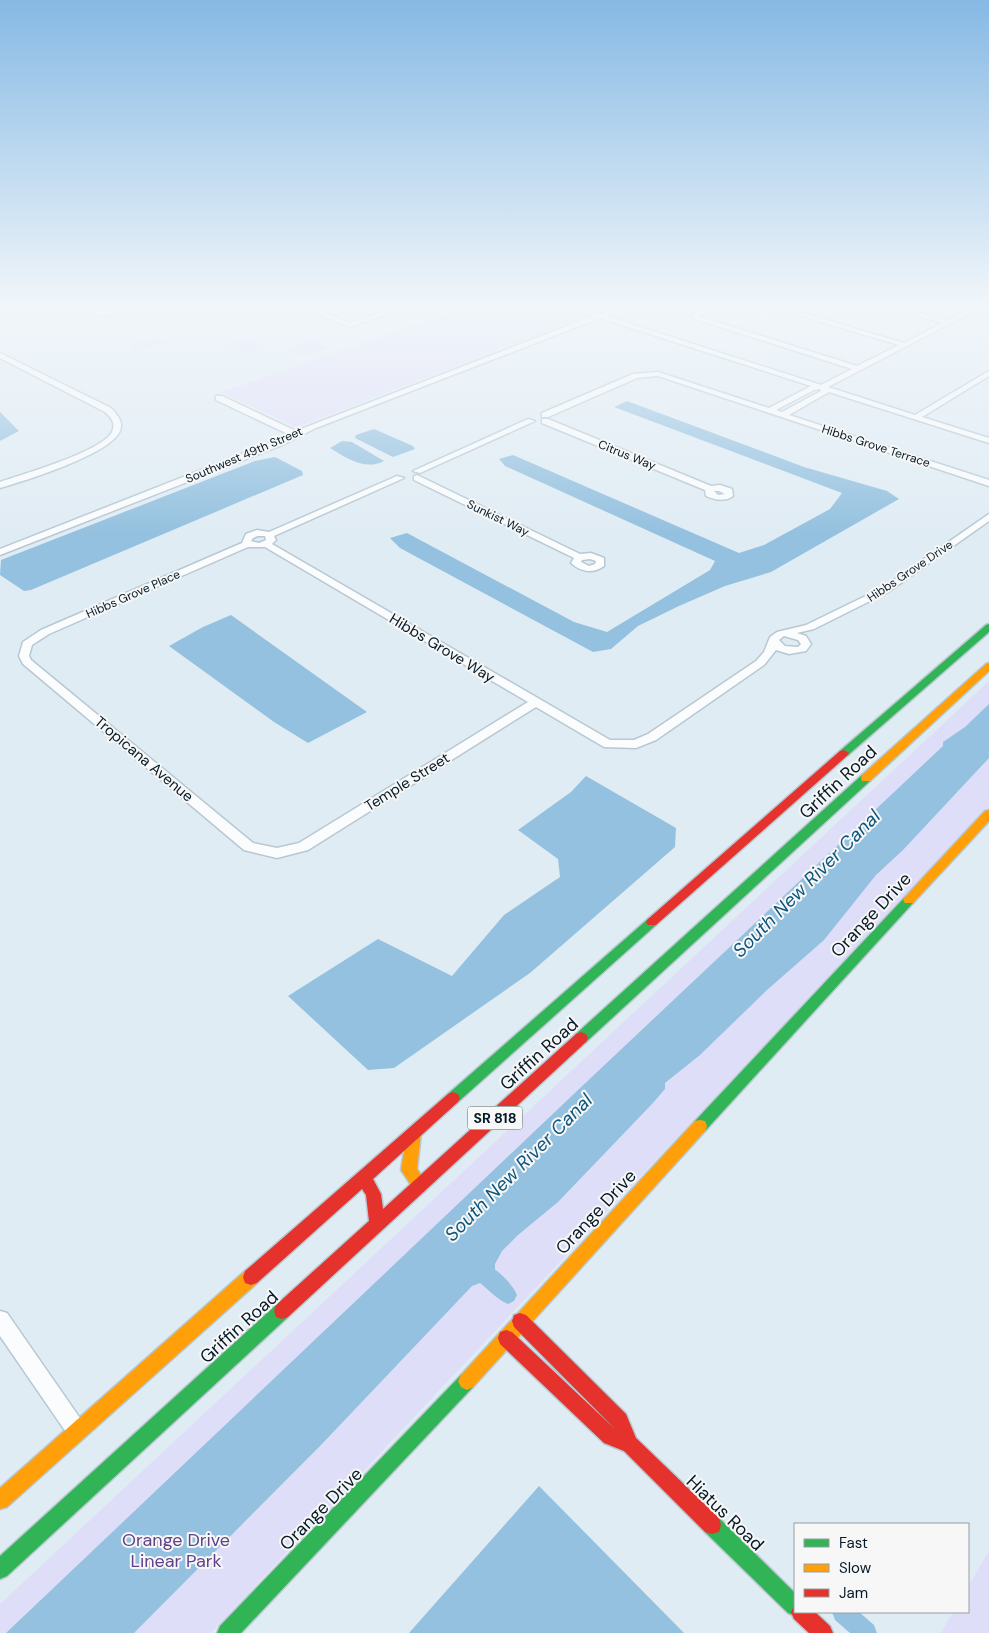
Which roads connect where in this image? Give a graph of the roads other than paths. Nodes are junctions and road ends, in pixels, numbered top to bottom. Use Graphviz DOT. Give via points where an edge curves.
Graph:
graph roads {
  1 [pos="51,381"];
  2 [pos="429,381"];
  3 [pos="623,381"];
  4 [pos="682,381"];
  5 [pos="804,381"];
  6 [pos="834,381"];
  7 [pos="975,381"];
  8 [pos="822,387"];
  9 [pos="219,398"];
  10 [pos="769,411"];
  11 [pos="782,415"];
  12 [pos="916,417"];
  13 [pos="545,418"];
  14 [pos="296,435"];
  15 [pos="989,441"];
  16 [pos="417,474"];
  17 [pos="989,483"];
  18 [pos="0,485"];
  19 [pos="710,489"];
  20 [pos="989,517"];
  21 [pos="268,540"];
  22 [pos="0,552"];
  23 [pos="579,558"];
  24 [pos="828,619"];
  25 [pos="989,627"];
  26 [pos="784,633"];
  27 [pos="774,641"];
  28 [pos="806,644"];
  29 [pos="24,650"];
  30 [pos="795,651"];
  31 [pos="760,663"];
  32 [pos="989,666"];
  33 [pos="535,703"];
  34 [pos="989,814"];
  35 [pos="277,854"];
  36 [pos="414,1133"];
  37 [pos="364,1178"];
  38 [pos="420,1186"];
  39 [pos="377,1225"];
  40 [pos="0,1320"];
  41 [pos="520,1321"];
  42 [pos="506,1338"];
  43 [pos="78,1431"];
  44 [pos="630,1444"];
  45 [pos="0,1500"];
  46 [pos="0,1569"];
  47 [pos="794,1605"];
  48 [pos="802,1613"];
  49 [pos="227,1633"];
  50 [pos="823,1633"];
  1 -- 18 [label="street" via="108,410 116,418 118,426 114,435 76,457"];
  2 -- 14 [label="street, Southwest 49th Street"];
  3 -- 13 [label="street, Hibbs Grove Terrace"];
  4 -- 10 [label="street, Hibbs Grove Terrace"];
  5 -- 8 [label="street"];
  6 -- 8 [label="street"];
  7 -- 12 [label="street"];
  8 -- 10 [label="street" via="812,388"];
  8 -- 11 [label="street" via="824,392"];
  8 -- 12 [label="street"];
  9 -- 14 [label="street"];
  10 -- 11 [label="street, Hibbs Grove Terrace"];
  11 -- 17 [label="street, Hibbs Grove Terrace"];
  12 -- 15 [label="street"];
  13 -- 16 [label="street" via="531,421"];
  13 -- 19 [label="street, Citrus Way"];
  14 -- 22 [label="street, Southwest 49th Street"];
  16 -- 21 [label="street" via="404,472"];
  16 -- 23 [label="street, Sunkist Way"];
  20 -- 24 [label="street, Hibbs Grove Drive" via="898,582"];
  21 -- 29 [label="street, Hibbs Grove Place" via="261,533 253,534 245,540 248,544 45,632 27,644"];
  21 -- 33 [label="street, Hibbs Grove Way"];
  24 -- 26 [label="street, Hibbs Grove Drive" via="806,629"];
  24 -- 28 [label="street, Hibbs Grove Drive" via="811,633"];
  25 -- 36 [label="main road, Griffin Road / SR 818"];
  26 -- 27 [label="street"];
  26 -- 28 [label="street" via="799,636"];
  27 -- 30 [label="street" via="783,649"];
  27 -- 31 [label="street"];
  28 -- 30 [label="street, Hibbs Grove Drive" via="802,650"];
  29 -- 35 [label="street, Tropicana Avenue" via="27,662 249,847"];
  30 -- 31 [label="street"];
  31 -- 33 [label="street, Hibbs Grove Way" via="652,737 636,744 600,741"];
  32 -- 38 [label="main road, Griffin Road / SR 818"];
  33 -- 35 [label="street, Temple Street" via="303,847"];
  34 -- 41 [label="main road, Orange Drive"];
  36 -- 37 [label="main road, Griffin Road / SR 818"];
  36 -- 38 [label="main road" via="409,1170"];
  37 -- 39 [label="main road" via="375,1197"];
  37 -- 43 [label="main road, Griffin Road / SR 818"];
  38 -- 39 [label="main road, Griffin Road / SR 818"];
  39 -- 46 [label="main road, Griffin Road / SR 818"];
  40 -- 43 [label="street"];
  41 -- 42 [label="main road, Orange Drive"];
  41 -- 44 [label="main road, Hiatus Road" via="620,1420"];
  42 -- 44 [label="main road, Hiatus Road" via="610,1437"];
  42 -- 49 [label="main road, Orange Drive"];
  43 -- 45 [label="main road, Griffin Road / SR 818"];
  44 -- 47 [label="main road, Hiatus Road"];
  48 -- 50 [label="main road"];
}
